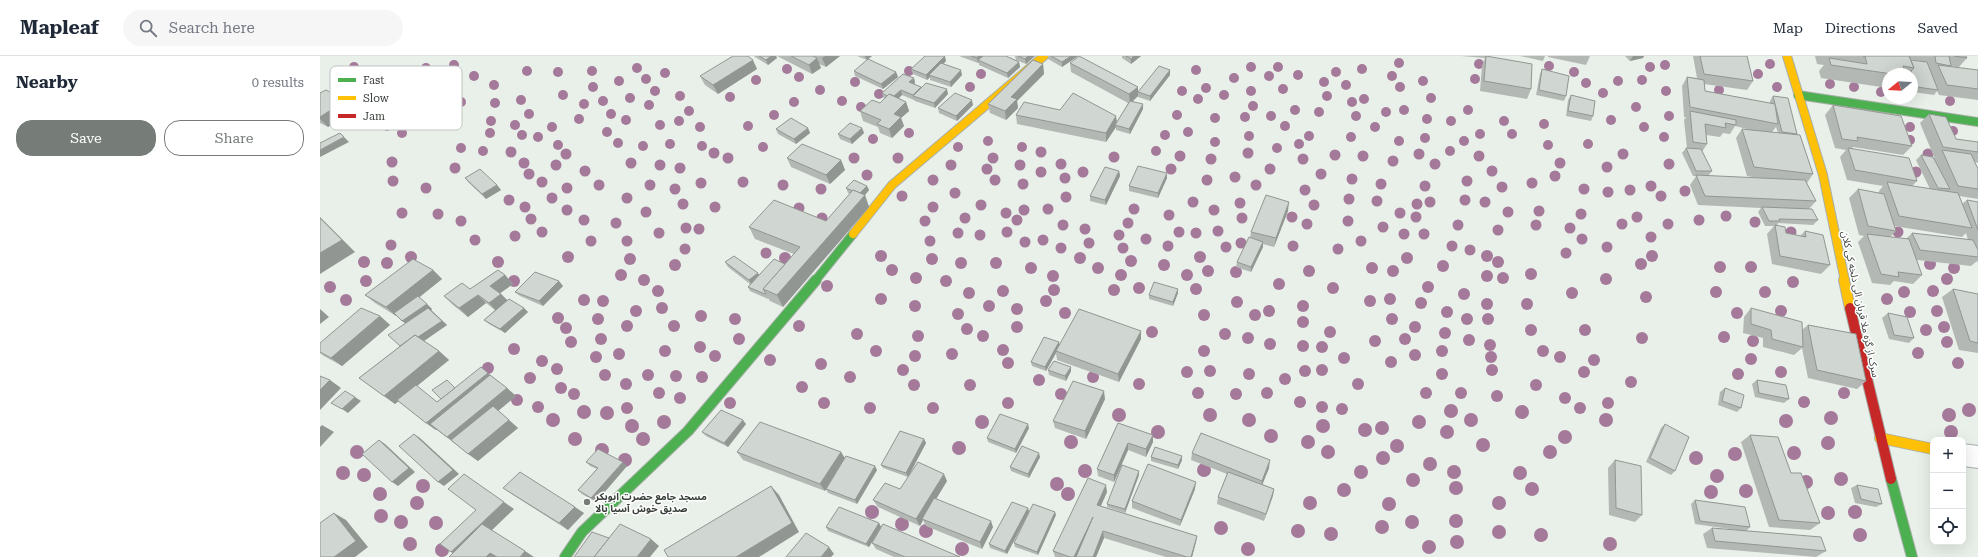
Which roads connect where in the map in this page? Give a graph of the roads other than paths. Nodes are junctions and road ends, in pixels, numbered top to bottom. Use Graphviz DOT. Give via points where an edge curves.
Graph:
graph roads {
  1 [pos="1044,56"];
  2 [pos="1787,56"];
  3 [pos="1798,95"];
  4 [pos="1978,122"];
  5 [pos="1880,438"];
  6 [pos="1930,448"];
  7 [pos="1966,455"];
  8 [pos="1978,458"];
  9 [pos="565,557"];
  10 [pos="1912,557"];
  1 -- 9 [label="street" via="892,185 688,431 582,532"];
  2 -- 3 [label="street, سرک از گزه ملا قربان الی دلخه کی کلان"];
  3 -- 4 [label="street"];
  3 -- 5 [label="street, سرک از گزه ملا قربان الی دلخه کی کلان" via="1823,175"];
  5 -- 6 [label="street"];
  5 -- 10 [label="street, سرک از گزه ملا قربان الی دلخه کی کلان"];
  7 -- 8 [label="street"];
}
